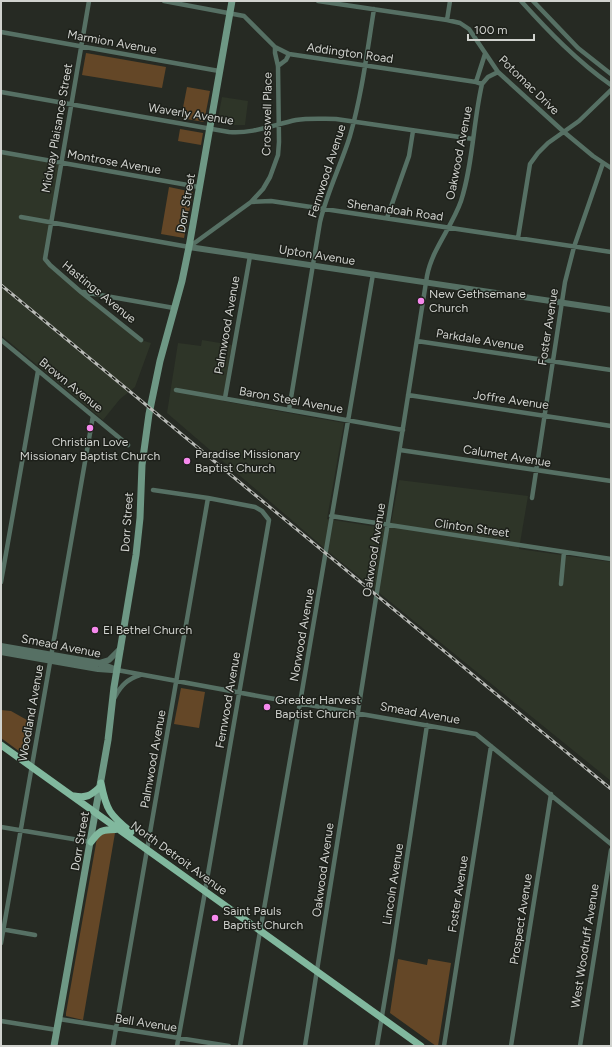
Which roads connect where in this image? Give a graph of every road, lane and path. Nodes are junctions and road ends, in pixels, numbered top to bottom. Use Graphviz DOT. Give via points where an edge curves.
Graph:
graph roads {
  1 [pos="89,1"];
  2 [pos="164,1"];
  3 [pos="232,1"];
  4 [pos="318,1"];
  5 [pos="450,1"];
  6 [pos="520,1"];
  7 [pos="533,1"];
  8 [pos="374,10"];
  9 [pos="230,13"];
  10 [pos="447,20"];
  11 [pos="1,32"];
  12 [pos="81,46"];
  13 [pos="275,47"];
  14 [pos="289,54"];
  15 [pos="485,54"];
  16 [pos="366,65"];
  17 [pos="278,66"];
  18 [pos="219,71"];
  19 [pos="498,72"];
  20 [pos="611,74"];
  21 [pos="476,82"];
  22 [pos="482,84"];
  23 [pos="611,85"];
  24 [pos="611,90"];
  25 [pos="1,92"];
  26 [pos="71,104"];
  27 [pos="354,121"];
  28 [pos="278,125"];
  29 [pos="209,129"];
  30 [pos="413,131"];
  31 [pos="564,132"];
  32 [pos="473,139"];
  33 [pos="1,152"];
  34 [pos="61,163"];
  35 [pos="603,164"];
  36 [pos="611,168"];
  37 [pos="199,187"];
  38 [pos="251,202"];
  39 [pos="323,209"];
  40 [pos="21,217"];
  41 [pos="387,218"];
  42 [pos="51,222"];
  43 [pos="449,228"];
  44 [pos="518,238"];
  45 [pos="189,247"];
  46 [pos="574,247"];
  47 [pos="611,252"];
  48 [pos="250,256"];
  49 [pos="45,259"];
  50 [pos="314,265"];
  51 [pos="373,274"];
  52 [pos="426,282"];
  53 [pos="81,292"];
  54 [pos="562,303"];
  55 [pos="174,308"];
  56 [pos="611,310"];
  57 [pos="1,340"];
  58 [pos="141,340"];
  59 [pos="417,341"];
  60 [pos="553,361"];
  61 [pos="611,370"];
  62 [pos="38,371"];
  63 [pos="176,390"];
  64 [pos="408,395"];
  65 [pos="225,398"];
  66 [pos="289,410"];
  67 [pos="545,415"];
  68 [pos="93,416"];
  69 [pos="348,420"];
  70 [pos="611,426"];
  71 [pos="403,430"];
  72 [pos="128,445"];
  73 [pos="400,450"];
  74 [pos="537,470"];
  75 [pos="611,481"];
  76 [pos="153,490"];
  77 [pos="208,498"];
  78 [pos="532,498"];
  79 [pos="331,516"];
  80 [pos="388,525"];
  81 [pos="564,552"];
  82 [pos="611,559"];
  83 [pos="1,582"];
  84 [pos="560,584"];
  85 [pos="1,646"];
  86 [pos="121,648"];
  87 [pos="1,652"];
  88 [pos="51,658"];
  89 [pos="99,663"];
  90 [pos="117,670"];
  91 [pos="142,675"];
  92 [pos="176,681"];
  93 [pos="240,693"];
  94 [pos="113,700"];
  95 [pos="300,703"];
  96 [pos="358,713"];
  97 [pos="427,725"];
  98 [pos="1,745"];
  99 [pos="491,746"];
  100 [pos="32,766"];
  101 [pos="100,785"];
  102 [pos="551,794"];
  103 [pos="72,796"];
  104 [pos="96,813"];
  105 [pos="1,827"];
  106 [pos="119,829"];
  107 [pos="21,830"];
  108 [pos="91,842"];
  109 [pos="611,844"];
  110 [pos="146,848"];
  111 [pos="611,850"];
  112 [pos="205,892"];
  113 [pos="2,929"];
  114 [pos="260,931"];
  115 [pos="35,935"];
  116 [pos="1,943"];
  117 [pos="318,972"];
  118 [pos="382,1018"];
  119 [pos="59,1019"];
  120 [pos="1,1021"];
  121 [pos="116,1028"];
  122 [pos="57,1030"];
  123 [pos="179,1038"];
  124 [pos="54,1046"];
  125 [pos="113,1046"];
  126 [pos="178,1046"];
  127 [pos="230,1046"];
  128 [pos="240,1046"];
  129 [pos="305,1046"];
  130 [pos="377,1046"];
  131 [pos="421,1046"];
  132 [pos="444,1046"];
  133 [pos="511,1046"];
  134 [pos="580,1046"];
  1 -- 12 [label="street, Midway Plaisance Street"];
  2 -- 9 [label="street, Addington Road"];
  3 -- 9 [label="main road, Dorr Street"];
  4 -- 8 [label="street, Potomac Drive"];
  5 -- 10 [label="street"];
  6 -- 23 [label="street" via="563,46"];
  7 -- 20 [label="street" via="578,48"];
  8 -- 10 [label="street, Potomac Drive"];
  8 -- 16 [label="street, Fernwood Avenue"];
  9 -- 13 [label="street, Addington Road" via="247,18"];
  9 -- 18 [label="main road, Dorr Street"];
  10 -- 15 [label="street, Potomac Drive" via="465,26"];
  11 -- 12 [label="street, Marmion Avenue"];
  12 -- 18 [label="street, Marmion Avenue"];
  12 -- 26 [label="street, Midway Plaisance Street"];
  13 -- 14 [label="street, Addington Road"];
  13 -- 17 [label="street, Crosswell Place"];
  14 -- 16 [label="street, Addington Road"];
  14 -- 17 [label="street, Crosswell Place"];
  15 -- 19 [label="street, Potomac Drive"];
  15 -- 21 [label="street"];
  16 -- 21 [label="street, Addington Road"];
  16 -- 27 [label="street, Fernwood Avenue"];
  17 -- 28 [label="street, Crosswell Place"];
  18 -- 29 [label="main road, Dorr Street"];
  19 -- 22 [label="street"];
  19 -- 31 [label="street, Potomac Drive"];
  21 -- 22 [label="street, Addington Road"];
  22 -- 32 [label="street, Oakwood Avenue"];
  24 -- 31 [label="street"];
  25 -- 26 [label="street, Waverly Avenue"];
  26 -- 29 [label="street, Waverly Avenue"];
  26 -- 34 [label="street, Midway Plaisance Street"];
  27 -- 28 [label="street, Waverly Avenue" via="315,118"];
  27 -- 30 [label="street, Waverly Avenue"];
  27 -- 39 [label="street, Fernwood Avenue"];
  28 -- 29 [label="street, Waverly Avenue" via="241,132"];
  28 -- 38 [label="street, Crosswell Place" via="277,162 267,183"];
  29 -- 37 [label="main road, Dorr Street"];
  30 -- 32 [label="street, Waverly Avenue"];
  30 -- 41 [label="street" via="409,156"];
  31 -- 35 [label="street, Potomac Drive"];
  31 -- 44 [label="street" via="538,152 530,164"];
  32 -- 43 [label="street, Oakwood Avenue" via="464,189"];
  33 -- 34 [label="street, Montrose Avenue"];
  34 -- 37 [label="street, Montrose Avenue"];
  34 -- 42 [label="street, Midway Plaisance Street"];
  35 -- 36 [label="street, Potomac Drive"];
  35 -- 46 [label="street, Foster Avenue"];
  37 -- 45 [label="main road, Dorr Street"];
  38 -- 39 [label="street, Shenandoah Road" via="271,201"];
  38 -- 45 [label="street"];
  39 -- 41 [label="street, Shenandoah Road"];
  39 -- 50 [label="street, Fernwood Avenue"];
  40 -- 42 [label="street, Upton Avenue"];
  41 -- 43 [label="street, Shenandoah Road"];
  42 -- 45 [label="street, Upton Avenue"];
  42 -- 49 [label="street, Midway Plaisance Street"];
  43 -- 44 [label="street, Shenandoah Road"];
  43 -- 52 [label="street, Oakwood Avenue" via="431,263"];
  44 -- 46 [label="street, Shenandoah Road"];
  45 -- 48 [label="street, Upton Avenue"];
  45 -- 55 [label="main road, Dorr Street"];
  46 -- 47 [label="street, Shenandoah Road"];
  46 -- 54 [label="street, Foster Avenue"];
  48 -- 50 [label="street, Upton Avenue"];
  48 -- 65 [label="street, Palmwood Avenue"];
  49 -- 53 [label="street, Hastings Avenue"];
  50 -- 51 [label="street, Upton Avenue"];
  50 -- 66 [label="street, Fernwood Avenue"];
  51 -- 52 [label="street, Upton Avenue"];
  51 -- 69 [label="street, Norwood Avenue"];
  52 -- 54 [label="street, Upton Avenue"];
  52 -- 59 [label="street, Oakwood Avenue"];
  53 -- 55 [label="street"];
  53 -- 58 [label="street, Hastings Avenue"];
  54 -- 56 [label="street, Upton Avenue"];
  54 -- 60 [label="street, Foster Avenue"];
  55 -- 86 [label="main road, Dorr Street" via="160,361 146,434 137,549"];
  57 -- 62 [label="street, Brown Avenue"];
  59 -- 60 [label="street, Parkdale Avenue"];
  59 -- 64 [label="street, Oakwood Avenue"];
  60 -- 61 [label="street, Parkdale Avenue"];
  60 -- 67 [label="street, Foster Avenue"];
  62 -- 68 [label="street, Brown Avenue"];
  62 -- 83 [label="street"];
  63 -- 65 [label="street, Baron Steel Avenue"];
  64 -- 67 [label="street, Joffre Avenue"];
  64 -- 71 [label="street, Oakwood Avenue"];
  65 -- 66 [label="street, Baron Steel Avenue"];
  66 -- 69 [label="street, Baron Steel Avenue"];
  67 -- 70 [label="street, Joffre Avenue"];
  67 -- 74 [label="street, Foster Avenue"];
  68 -- 72 [label="street, Brown Avenue"];
  68 -- 88 [label="street, Woodland Avenue"];
  69 -- 71 [label="street, Baron Steel Avenue"];
  69 -- 79 [label="street, Norwood Avenue"];
  71 -- 73 [label="street, Oakwood Avenue"];
  73 -- 74 [label="street, Calumet Avenue"];
  73 -- 80 [label="street, Oakwood Avenue"];
  74 -- 75 [label="street, Calumet Avenue"];
  74 -- 78 [label="street, Foster Avenue"];
  76 -- 77 [label="street"];
  77 -- 92 [label="street, Palmwood Avenue"];
  77 -- 93 [label="street, Fernwood Avenue" via="255,507 268,517 269,523"];
  79 -- 80 [label="street, Clinton Street"];
  79 -- 95 [label="street, Norwood Avenue"];
  80 -- 81 [label="street, Clinton Street"];
  80 -- 96 [label="street, Oakwood Avenue"];
  81 -- 82 [label="street, Clinton Street"];
  81 -- 84 [label="street"];
  85 -- 88 [label="street, Smead Avenue"];
  86 -- 89 [label="street" via="109,660"];
  86 -- 90 [label="main road, Dorr Street"];
  87 -- 88 [label="street, Smead Avenue"];
  88 -- 89 [label="street, Smead Avenue"];
  88 -- 90 [label="street, Smead Avenue" via="98,669"];
  88 -- 100 [label="street, Woodland Avenue"];
  89 -- 90 [label="street, Smead Avenue"];
  90 -- 91 [label="street, Smead Avenue"];
  90 -- 94 [label="main road, Dorr Street"];
  91 -- 92 [label="street, Smead Avenue"];
  91 -- 94 [label="street" via="124,683"];
  92 -- 93 [label="street, Smead Avenue"];
  92 -- 110 [label="street, Palmwood Avenue"];
  93 -- 95 [label="street, Smead Avenue"];
  93 -- 112 [label="street, Fernwood Avenue"];
  94 -- 101 [label="main road, Dorr Street"];
  95 -- 96 [label="street, Smead Avenue"];
  95 -- 114 [label="street, Norwood Avenue"];
  96 -- 97 [label="street, Smead Avenue"];
  96 -- 117 [label="street, Oakwood Avenue"];
  97 -- 99 [label="street, Smead Avenue" via="476,734"];
  97 -- 118 [label="street, Lincoln Avenue"];
  98 -- 100 [label="main road, North Detroit Avenue"];
  99 -- 102 [label="street, Smead Avenue"];
  99 -- 132 [label="street, Foster Avenue"];
  100 -- 103 [label="main road, North Detroit Avenue"];
  100 -- 107 [label="street, Woodland Avenue"];
  101 -- 103 [label="main road" via="85,797"];
  101 -- 104 [label="main road, Dorr Street"];
  101 -- 110 [label="main road" via="111,814"];
  102 -- 109 [label="street, Smead Avenue"];
  102 -- 133 [label="street, Prospect Avenue"];
  103 -- 104 [label="main road, North Detroit Avenue"];
  104 -- 106 [label="main road, North Detroit Avenue"];
  104 -- 108 [label="main road, Dorr Street"];
  105 -- 107 [label="street"];
  106 -- 108 [label="main road" via="103,830"];
  106 -- 110 [label="main road, North Detroit Avenue"];
  107 -- 108 [label="street"];
  107 -- 113 [label="street, Woodland Avenue"];
  108 -- 119 [label="main road, Dorr Street"];
  110 -- 112 [label="main road, North Detroit Avenue"];
  110 -- 121 [label="street, Palmwood Avenue"];
  111 -- 134 [label="street, West Woodruff Avenue"];
  112 -- 114 [label="main road, North Detroit Avenue"];
  112 -- 123 [label="street, Fernwood Avenue"];
  113 -- 115 [label="street"];
  113 -- 116 [label="street, Woodland Avenue"];
  114 -- 117 [label="main road, North Detroit Avenue"];
  114 -- 128 [label="street, Norwood Avenue"];
  117 -- 118 [label="main road, North Detroit Avenue"];
  117 -- 129 [label="street, Oakwood Avenue"];
  118 -- 130 [label="street, Lincoln Avenue"];
  118 -- 131 [label="main road, North Detroit Avenue"];
  119 -- 121 [label="street, Bell Avenue"];
  119 -- 122 [label="main road, Dorr Street"];
  120 -- 122 [label="street"];
  121 -- 123 [label="street, Bell Avenue"];
  121 -- 125 [label="street, Palmwood Avenue"];
  122 -- 124 [label="main road, Dorr Street"];
  123 -- 126 [label="street, Fernwood Avenue"];
  123 -- 127 [label="street, Bell Avenue"];
}
